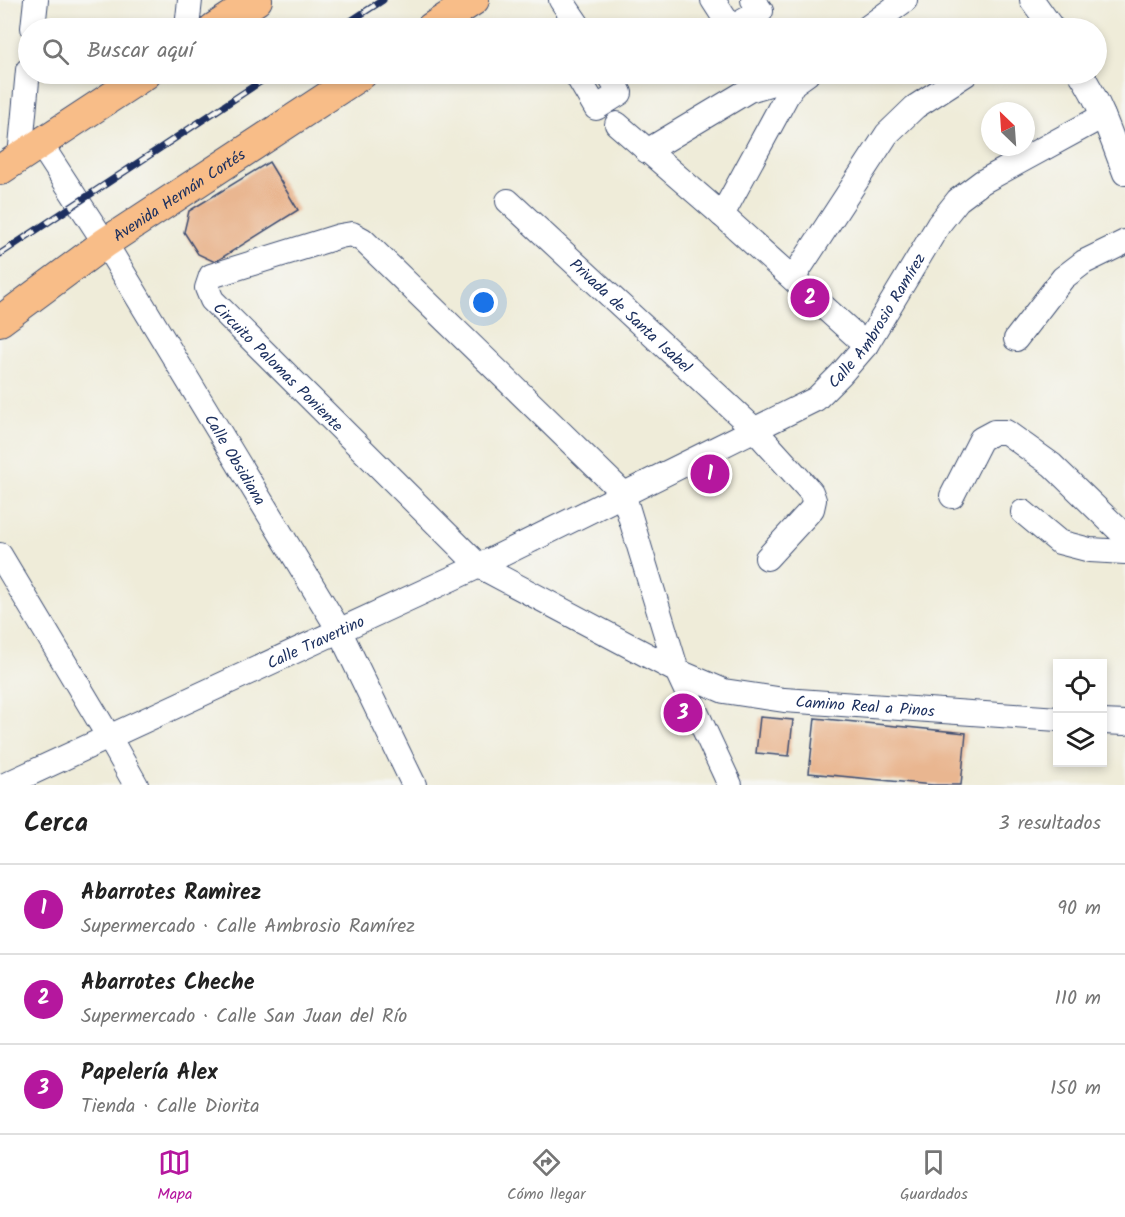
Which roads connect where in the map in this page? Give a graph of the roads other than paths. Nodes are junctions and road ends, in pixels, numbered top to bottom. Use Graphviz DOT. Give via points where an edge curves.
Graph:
graph roads {
  1 [pos="36,0"];
  2 [pos="190,0"];
  3 [pos="257,0"];
  4 [pos="474,0"];
  5 [pos="713,0"];
  6 [pos="753,0"];
  7 [pos="905,0"];
  8 [pos="1032,0"];
  9 [pos="34,18"];
  10 [pos="188,18"];
  11 [pos="229,18"];
  12 [pos="446,18"];
  13 [pos="725,18"];
  14 [pos="749,18"];
  15 [pos="881,18"];
  16 [pos="1040,18"];
  17 [pos="27,84"];
  18 [pos="131,84"];
  19 [pos="347,84"];
  20 [pos="582,84"];
  21 [pos="614,84"];
  22 [pos="770,84"];
  23 [pos="797,84"];
  24 [pos="951,84"];
  25 [pos="1088,84"];
  26 [pos="1103,116"];
  27 [pos="617,124"];
  28 [pos="647,151"];
  29 [pos="20,157"];
  30 [pos="1125,173"];
  31 [pos="507,201"];
  32 [pos="722,216"];
  33 [pos="1125,242"];
  34 [pos="105,243"];
  35 [pos="793,278"];
  36 [pos="0,321"];
  37 [pos="1016,339"];
  38 [pos="866,345"];
  39 [pos="754,429"];
  40 [pos="623,493"];
  41 [pos="951,496"];
  42 [pos="1023,512"];
  43 [pos="1125,536"];
  44 [pos="1125,552"];
  45 [pos="0,555"];
  46 [pos="767,558"];
  47 [pos="479,566"];
  48 [pos="339,630"];
  49 [pos="677,671"];
  50 [pos="1053,720"];
  51 [pos="1107,722"];
  52 [pos="1125,723"];
  53 [pos="109,737"];
  54 [pos="6,785"];
  55 [pos="136,785"];
  56 [pos="414,785"];
  57 [pos="730,785"];
  1 -- 9 [label="street"];
  2 -- 10 [label="street"];
  3 -- 11 [label="main road"];
  4 -- 12 [label="main road"];
  5 -- 13 [label="street"];
  6 -- 14 [label="street" via="761,11"];
  7 -- 15 [label="street"];
  8 -- 16 [label="street"];
  17 -- 29 [label="street"];
  18 -- 29 [label="main road"];
  19 -- 34 [label="main road, Avenida Hernán Cortés"];
  20 -- 21 [label="street" via="596,108 620,93"];
  22 -- 28 [label="street" via="749,90"];
  23 -- 32 [label="street"];
  24 -- 35 [label="street" via="915,107 887,134"];
  25 -- 26 [label="street"];
  26 -- 30 [label="street"];
  26 -- 38 [label="street, Calle Ambrosio Ramírez" via="982,182 958,200 939,224"];
  27 -- 28 [label="street"];
  28 -- 32 [label="street"];
  29 -- 34 [label="street, Calle Obsidiana"];
  31 -- 39 [label="street, Privada de Santa Isabel"];
  32 -- 35 [label="street"];
  33 -- 37 [label="street" via="1084,262 1063,278"];
  34 -- 36 [label="main road, Avenida Hernán Cortés"];
  34 -- 48 [label="street, Calle Obsidiana"];
  35 -- 38 [label="street"];
  38 -- 39 [label="street, Calle Ambrosio Ramírez" via="816,399"];
  39 -- 40 [label="street, Calle Ambrosio Ramírez"];
  39 -- 46 [label="street, Privada de Santa Isabel" via="814,500 812,509"];
  40 -- 47 [label="street, Calle Travertino"];
  40 -- 47 [label="street, Circuito Palomas Poniente" via="363,240 352,234 211,276 207,288 212,300"];
  40 -- 49 [label="street"];
  41 -- 43 [label="street" via="981,439 994,432 1006,432 1052,465"];
  42 -- 44 [label="street" via="1059,542 1090,550"];
  45 -- 53 [label="street"];
  47 -- 48 [label="street, Calle Travertino"];
  47 -- 49 [label="street, Camino Real a Pinos"];
  48 -- 53 [label="street, Calle Travertino"];
  48 -- 56 [label="street, Calle Obsidiana"];
  49 -- 50 [label="street, Camino Real a Pinos" via="724,691 784,700"];
  49 -- 57 [label="street"];
  51 -- 52 [label="street"];
  53 -- 54 [label="street, Calle Travertino"];
  53 -- 55 [label="street"];
}
